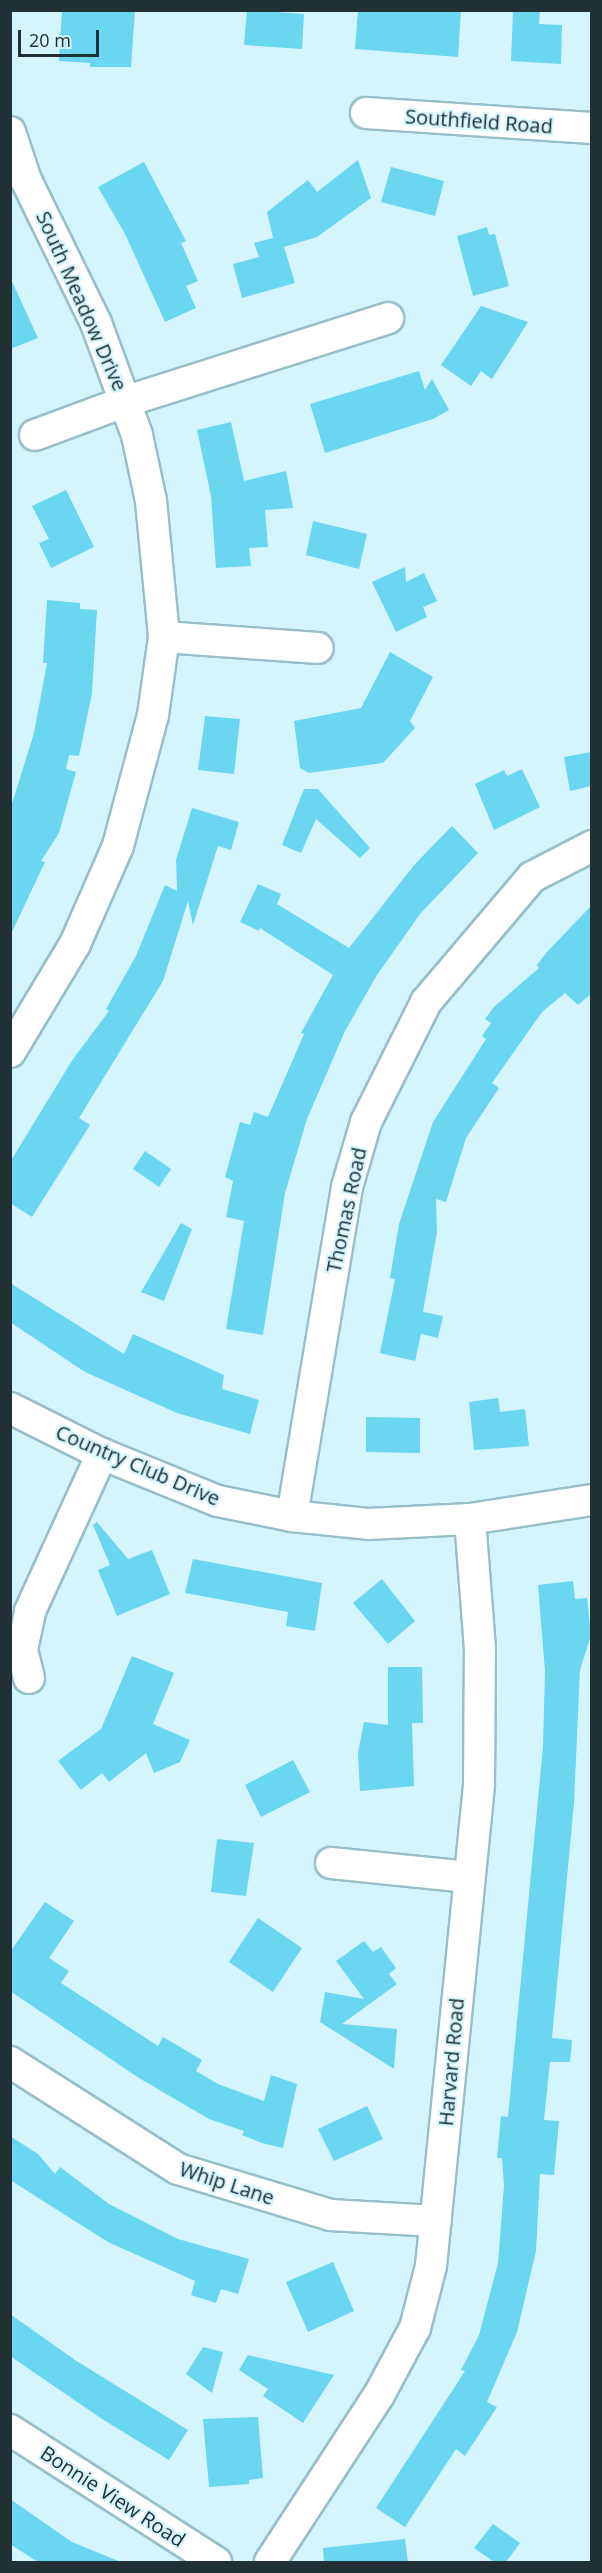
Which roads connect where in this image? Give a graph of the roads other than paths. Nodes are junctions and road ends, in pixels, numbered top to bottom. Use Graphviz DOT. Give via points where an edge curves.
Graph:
graph roads {
  1 [pos="366,113"];
  2 [pos="591,128"];
  3 [pos="10,132"];
  4 [pos="388,318"];
  5 [pos="126,401"];
  6 [pos="35,435"];
  7 [pos="164,637"];
  8 [pos="318,648"];
  9 [pos="591,846"];
  10 [pos="10,1052"];
  11 [pos="10,1408"];
  12 [pos="102,1454"];
  13 [pos="591,1500"];
  14 [pos="292,1516"];
  15 [pos="470,1520"];
  16 [pos="29,1678"];
  17 [pos="331,1863"];
  18 [pos="468,1877"];
  19 [pos="10,2062"];
  20 [pos="436,2221"];
  21 [pos="10,2430"];
  22 [pos="216,2562"];
  23 [pos="270,2562"];
  1 -- 2 [label="street, Southfield Road"];
  3 -- 5 [label="street, South Meadow Drive" via="26,180 92,312"];
  4 -- 5 [label="street"];
  5 -- 6 [label="street"];
  5 -- 7 [label="street, South Meadow Drive" via="151,501"];
  7 -- 8 [label="street"];
  7 -- 10 [label="street, South Meadow Drive" via="153,715 118,846 75,944"];
  9 -- 14 [label="street, Thomas Road" via="532,877 426,1002 366,1122 347,1186"];
  11 -- 12 [label="street, Country Club Drive"];
  12 -- 14 [label="street, Country Club Drive" via="218,1501"];
  12 -- 16 [label="street" via="30,1611 22,1650"];
  13 -- 15 [label="street, Country Club Drive"];
  14 -- 15 [label="street, Country Club Drive" via="368,1524"];
  15 -- 18 [label="street, Harvard Road" via="480,1649 479,1783"];
  17 -- 18 [label="street"];
  18 -- 20 [label="street, Harvard Road"];
  19 -- 20 [label="street, Whip Lane" via="178,2169 330,2216"];
  20 -- 23 [label="street, Harvard Road" via="431,2266 415,2328 378,2395"];
  21 -- 22 [label="street, Bonnie View Road"];
}
